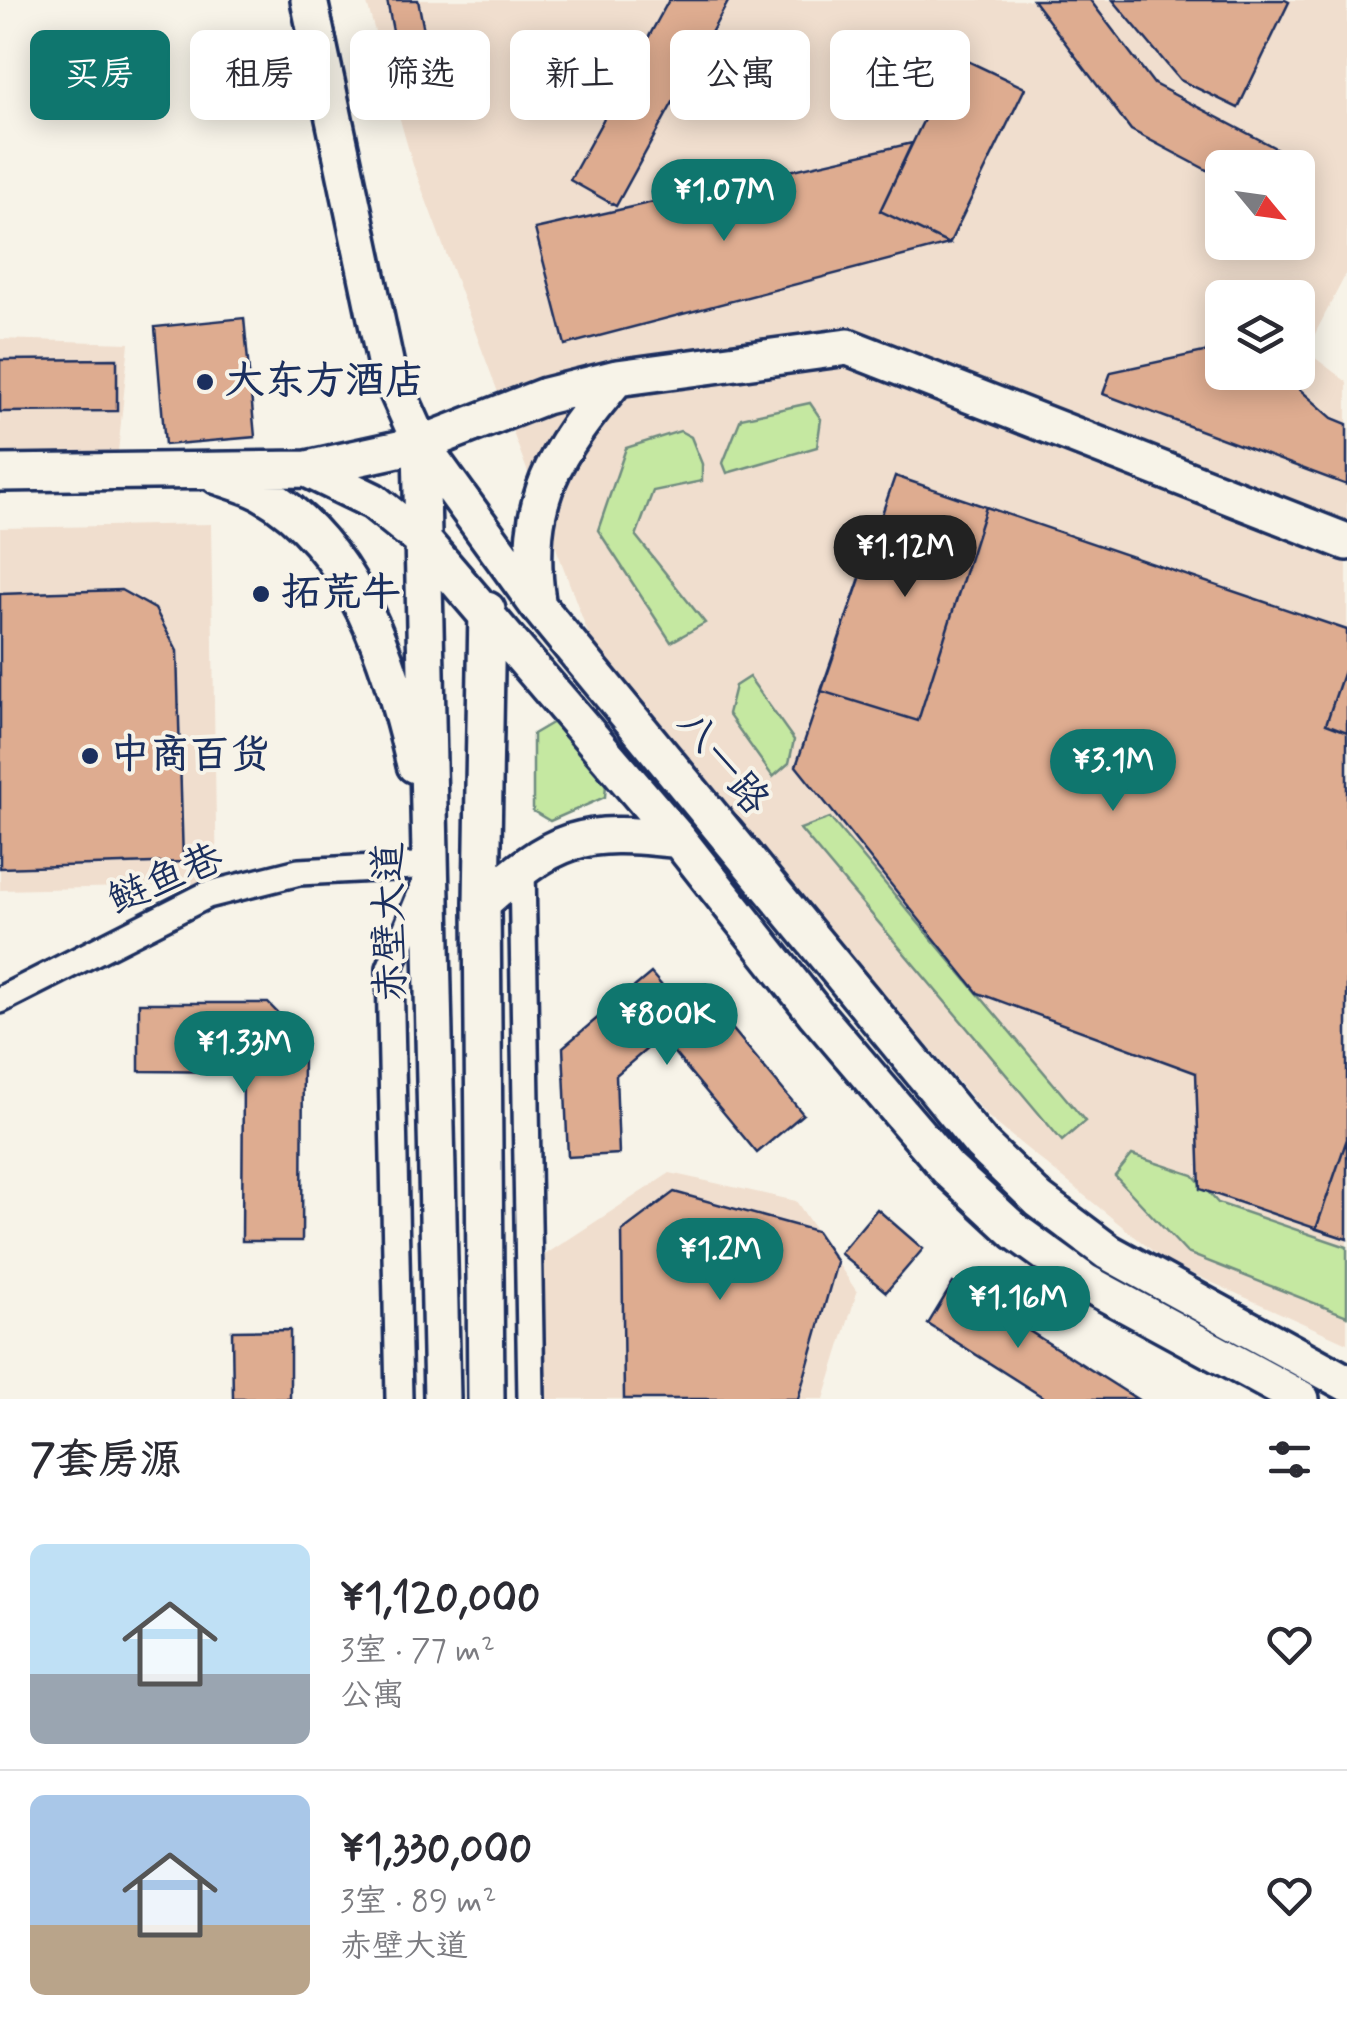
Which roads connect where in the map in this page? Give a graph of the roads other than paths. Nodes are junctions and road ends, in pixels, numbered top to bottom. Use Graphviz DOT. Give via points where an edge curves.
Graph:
graph roads {
  1 [pos="309,0"];
  2 [pos="617,378"];
  3 [pos="421,444"];
  4 [pos="307,468"];
  5 [pos="203,470"];
  6 [pos="0,473"];
  7 [pos="488,540"];
  8 [pos="424,542"];
  9 [pos="1347,542"];
  10 [pos="538,606"];
  11 [pos="487,618"];
  12 [pos="679,840"];
  13 [pos="432,849"];
  14 [pos="522,867"];
  15 [pos="482,904"];
  16 [pos="0,1000"];
  17 [pos="1347,1383"];
  18 [pos="398,1399"];
  19 [pos="442,1399"];
  20 [pos="486,1399"];
  21 [pos="531,1399"];
  22 [pos="1301,1399"];
  1 -- 3 [label="main road, 八一路" via="386,366"];
  2 -- 3 [label="main road" via="545,396"];
  2 -- 9 [label="main road" via="848,347"];
  2 -- 10 [label="main road" via="552,468 534,517"];
  3 -- 4 [label="main road"];
  3 -- 7 [label="main road, 八一路"];
  3 -- 8 [label="main road, 赤壁大道"];
  4 -- 5 [label="main road"];
  4 -- 8 [label="main road, 八一路" via="373,501"];
  5 -- 6 [label="main road"];
  5 -- 13 [label="main road" via="261,492 308,528 356,592 398,694"];
  7 -- 10 [label="main road, 八一路"];
  7 -- 11 [label="main road"];
  8 -- 11 [label="main road, 八一路"];
  8 -- 13 [label="main road, 赤壁大道"];
  10 -- 17 [label="main road, 八一路" via="981,1144 1039,1200 1108,1252"];
  11 -- 12 [label="main road, 八一路"];
  11 -- 15 [label="main road"];
  12 -- 14 [label="main road" via="619,833 587,838"];
  12 -- 22 [label="main road, 八一路" via="936,1155 1016,1232 1085,1282"];
  13 -- 16 [label="street, 鲢鱼巷" via="207,895"];
  13 -- 18 [label="street" via="390,968"];
  13 -- 19 [label="main road, 赤壁大道"];
  14 -- 15 [label="main road"];
  14 -- 21 [label="street"];
  15 -- 20 [label="main road"];
}
